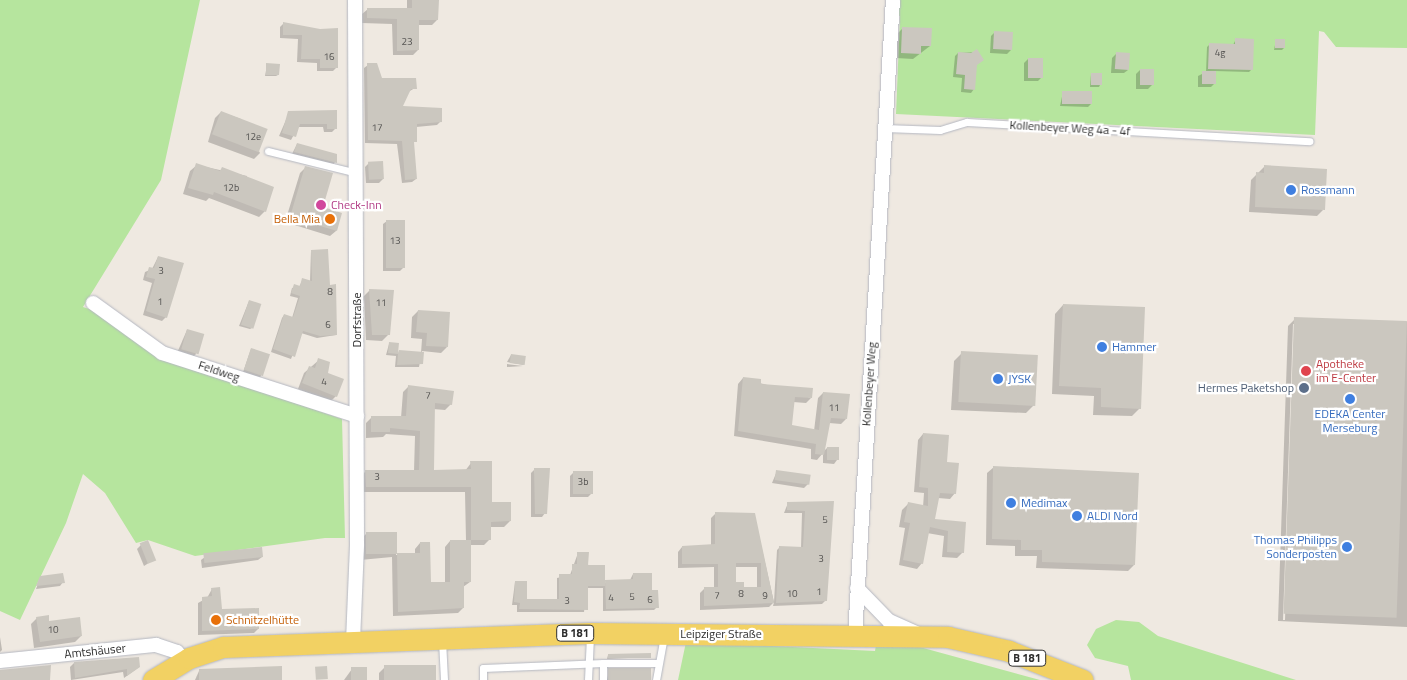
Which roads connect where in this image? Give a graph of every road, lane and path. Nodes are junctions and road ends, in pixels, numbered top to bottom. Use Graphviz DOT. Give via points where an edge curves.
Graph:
graph roads {
  1 [pos="355,0"];
  2 [pos="893,0"];
  3 [pos="883,128"];
  4 [pos="1309,141"];
  5 [pos="268,151"];
  6 [pos="357,173"];
  7 [pos="93,302"];
  8 [pos="357,416"];
  9 [pos="858,588"];
  10 [pos="590,633"];
  11 [pos="664,634"];
  12 [pos="855,635"];
  13 [pos="924,636"];
  14 [pos="442,637"];
  15 [pos="353,641"];
  16 [pos="184,661"];
  17 [pos="0,662"];
  18 [pos="590,663"];
  19 [pos="603,663"];
  20 [pos="658,663"];
  21 [pos="153,680"];
  22 [pos="444,680"];
  23 [pos="484,680"];
  24 [pos="588,680"];
  25 [pos="603,680"];
  26 [pos="656,680"];
  27 [pos="1083,680"];
  1 -- 6 [label="street, Dorfstraße"];
  2 -- 3 [label="street"];
  3 -- 4 [label="lane, Kollenbeyer Weg 4a - 4f" via="940,130 967,122"];
  3 -- 9 [label="street, Kollenbeyer Weg" via="883,180"];
  5 -- 6 [label="lane"];
  6 -- 8 [label="street, Dorfstraße"];
  7 -- 8 [label="street, Feldweg" via="162,353"];
  8 -- 15 [label="street, Dorfstraße" via="358,544"];
  9 -- 12 [label="street, Kollenbeyer Weg"];
  9 -- 13 [label="street" via="888,621"];
  10 -- 11 [label="main road, Leipziger Straße / B 181"];
  10 -- 14 [label="main road, Leipziger Straße / B 181"];
  10 -- 18 [label="lane"];
  11 -- 12 [label="main road, Leipziger Straße / B 181"];
  11 -- 20 [label="lane"];
  12 -- 13 [label="main road, Leipziger Straße / B 181"];
  13 -- 27 [label="main road, Leipziger Straße / B 181" via="970,641 1009,651"];
  14 -- 15 [label="main road, Leipziger Straße / B 181"];
  14 -- 22 [label="lane"];
  15 -- 16 [label="main road, B 181" via="223,647"];
  16 -- 17 [label="street, Amtshäuser" via="177,652 156,645"];
  16 -- 21 [label="main road, B 181"];
  18 -- 19 [label="lane"];
  18 -- 23 [label="lane" via="483,668"];
  18 -- 24 [label="lane"];
  19 -- 20 [label="lane"];
  19 -- 25 [label="lane"];
  20 -- 26 [label="lane"];
}
